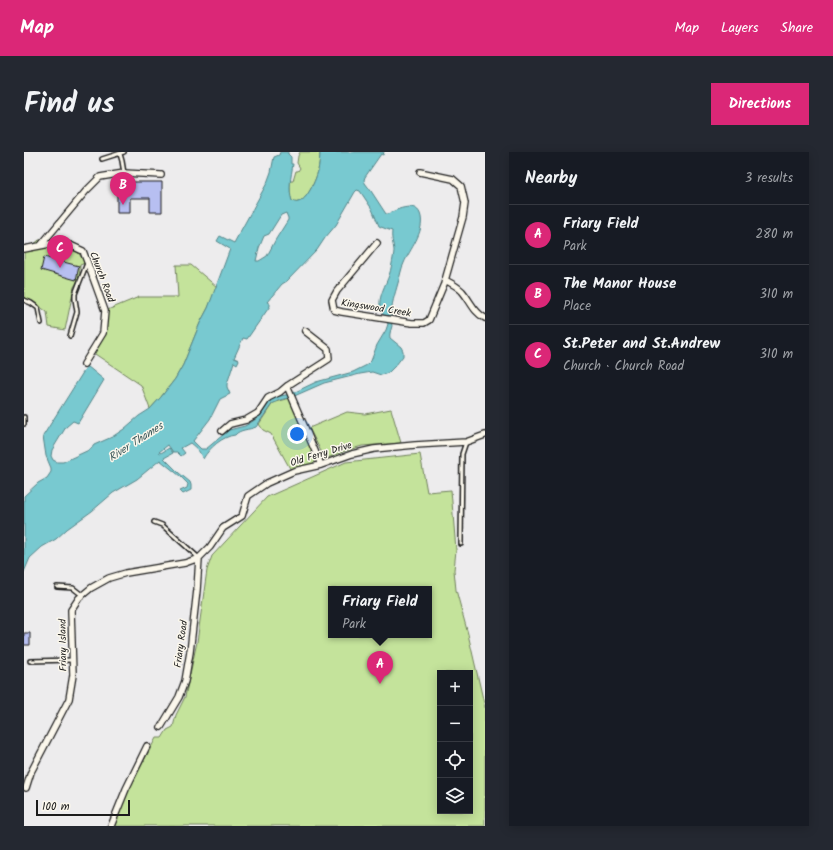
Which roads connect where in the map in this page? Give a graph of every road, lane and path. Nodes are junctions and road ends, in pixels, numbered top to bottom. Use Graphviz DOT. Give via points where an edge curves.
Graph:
graph roads {
  1 [pos="124,152"];
  2 [pos="120,154"];
  3 [pos="102,160"];
  4 [pos="420,172"];
  5 [pos="124,173"];
  6 [pos="161,174"];
  7 [pos="376,243"];
  8 [pos="41,245"];
  9 [pos="24,249"];
  10 [pos="87,262"];
  11 [pos="445,280"];
  12 [pos="24,300"];
  13 [pos="485,318"];
  14 [pos="41,324"];
  15 [pos="306,331"];
  16 [pos="70,336"];
  17 [pos="84,364"];
  18 [pos="287,386"];
  19 [pos="24,417"];
  20 [pos="24,424"];
  21 [pos="222,431"];
  22 [pos="485,434"];
  23 [pos="466,442"];
  24 [pos="321,465"];
  25 [pos="154,522"];
  26 [pos="461,544"];
  27 [pos="199,558"];
  28 [pos="57,587"];
  29 [pos="82,595"];
  30 [pos="30,660"];
  31 [pos="73,660"];
  32 [pos="161,727"];
  33 [pos="147,746"];
  34 [pos="26,788"];
  35 [pos="111,826"];
  1 -- 2 [label="lane"];
  2 -- 3 [label="lane"];
  2 -- 5 [label="lane"];
  4 -- 11 [label="street, Kingswood Creek" via="453,179 461,186 465,203"];
  5 -- 6 [label="street"];
  5 -- 8 [label="street" via="100,177"];
  7 -- 11 [label="street, Kingswood Creek" via="337,291 332,300 334,310 424,323 429,320"];
  8 -- 9 [label="street, Church Road"];
  8 -- 10 [label="street, Church Road" via="70,245 83,251"];
  10 -- 16 [label="lane" via="75,294 77,312"];
  10 -- 17 [label="street, Church Road" via="106,312 103,333"];
  11 -- 13 [label="street" via="463,292 471,305"];
  12 -- 14 [label="lane" via="38,308"];
  15 -- 18 [label="street" via="328,349 329,359"];
  18 -- 21 [label="street" via="268,398 258,413 246,420 230,424"];
  18 -- 24 [label="street"];
  19 -- 20 [label="lane"];
  22 -- 23 [label="street, Old Ferry Drive"];
  23 -- 24 [label="street, Old Ferry Drive" via="374,449"];
  23 -- 26 [label="lane" via="462,454"];
  24 -- 27 [label="street, Old Ferry Drive" via="294,471 267,483 248,496 242,516 223,528"];
  25 -- 27 [label="lane" via="162,525"];
  27 -- 29 [label="street, Friary Island" via="185,563 126,572 109,578"];
  27 -- 32 [label="street, Friary Road" via="185,680 179,697"];
  28 -- 29 [label="lane" via="73,588"];
  29 -- 31 [label="street, Friary Island" via="72,610"];
  30 -- 31 [label="lane"];
  31 -- 34 [label="street, Friary Island" via="69,699 31,772"];
  33 -- 35 [label="street"];
}
